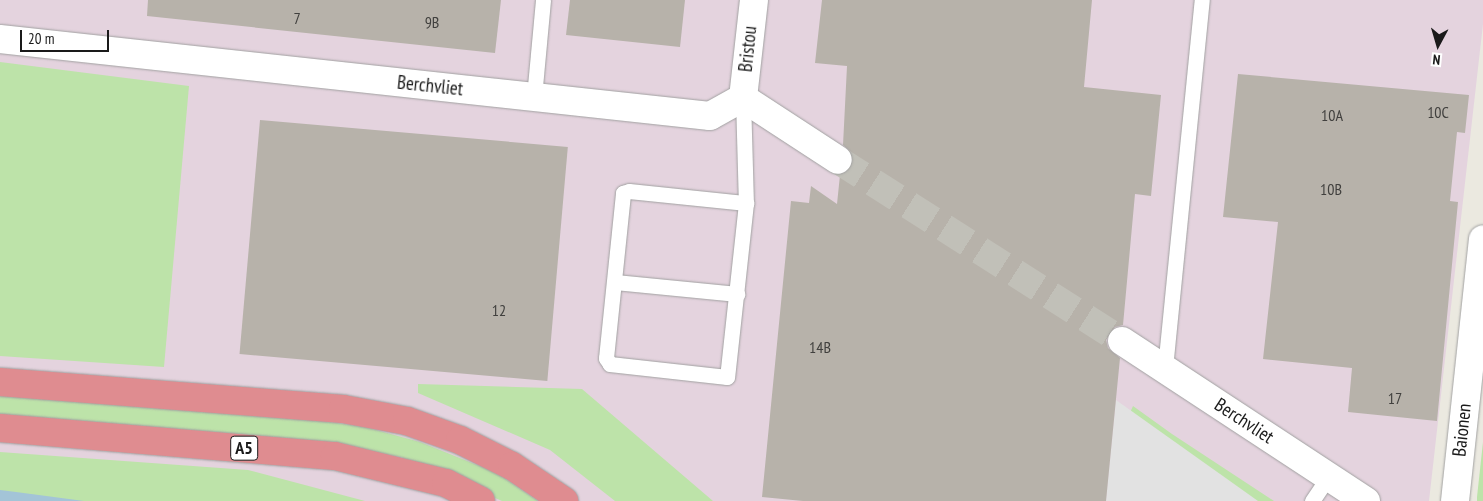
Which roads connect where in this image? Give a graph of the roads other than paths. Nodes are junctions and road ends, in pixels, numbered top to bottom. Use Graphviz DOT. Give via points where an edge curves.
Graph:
graph roads {
  1 [pos="543,0"];
  2 [pos="754,0"];
  3 [pos="1202,0"];
  4 [pos="0,40"];
  5 [pos="534,98"];
  6 [pos="743,98"];
  7 [pos="838,160"];
  8 [pos="746,203"];
  9 [pos="1483,239"];
  10 [pos="615,282"];
  11 [pos="737,294"];
  12 [pos="1122,342"];
  13 [pos="1165,368"];
  14 [pos="0,382"];
  15 [pos="0,428"];
  16 [pos="1329,476"];
  17 [pos="481,501"];
  18 [pos="564,501"];
  19 [pos="1312,501"];
  20 [pos="1366,501"];
  21 [pos="1455,501"];
  1 -- 5 [label="lane"];
  2 -- 6 [label="street, Bristou"];
  3 -- 13 [label="lane"];
  4 -- 5 [label="street, Berchvliet"];
  5 -- 6 [label="street, Berchvliet" via="710,116"];
  6 -- 7 [label="street"];
  6 -- 8 [label="lane"];
  8 -- 10 [label="lane" via="623,193"];
  8 -- 11 [label="lane"];
  9 -- 21 [label="street, Baionen"];
  10 -- 11 [label="lane"];
  10 -- 11 [label="lane" via="606,358 610,364 727,377"];
  12 -- 13 [label="street, Berchvliet"];
  13 -- 16 [label="street, Berchvliet"];
  14 -- 18 [label="highway" via="344,409 408,421 460,440 512,466"];
  15 -- 17 [label="highway, A5" via="336,456 446,483"];
  16 -- 19 [label="lane"];
  16 -- 20 [label="street, Berchvliet"];
}
